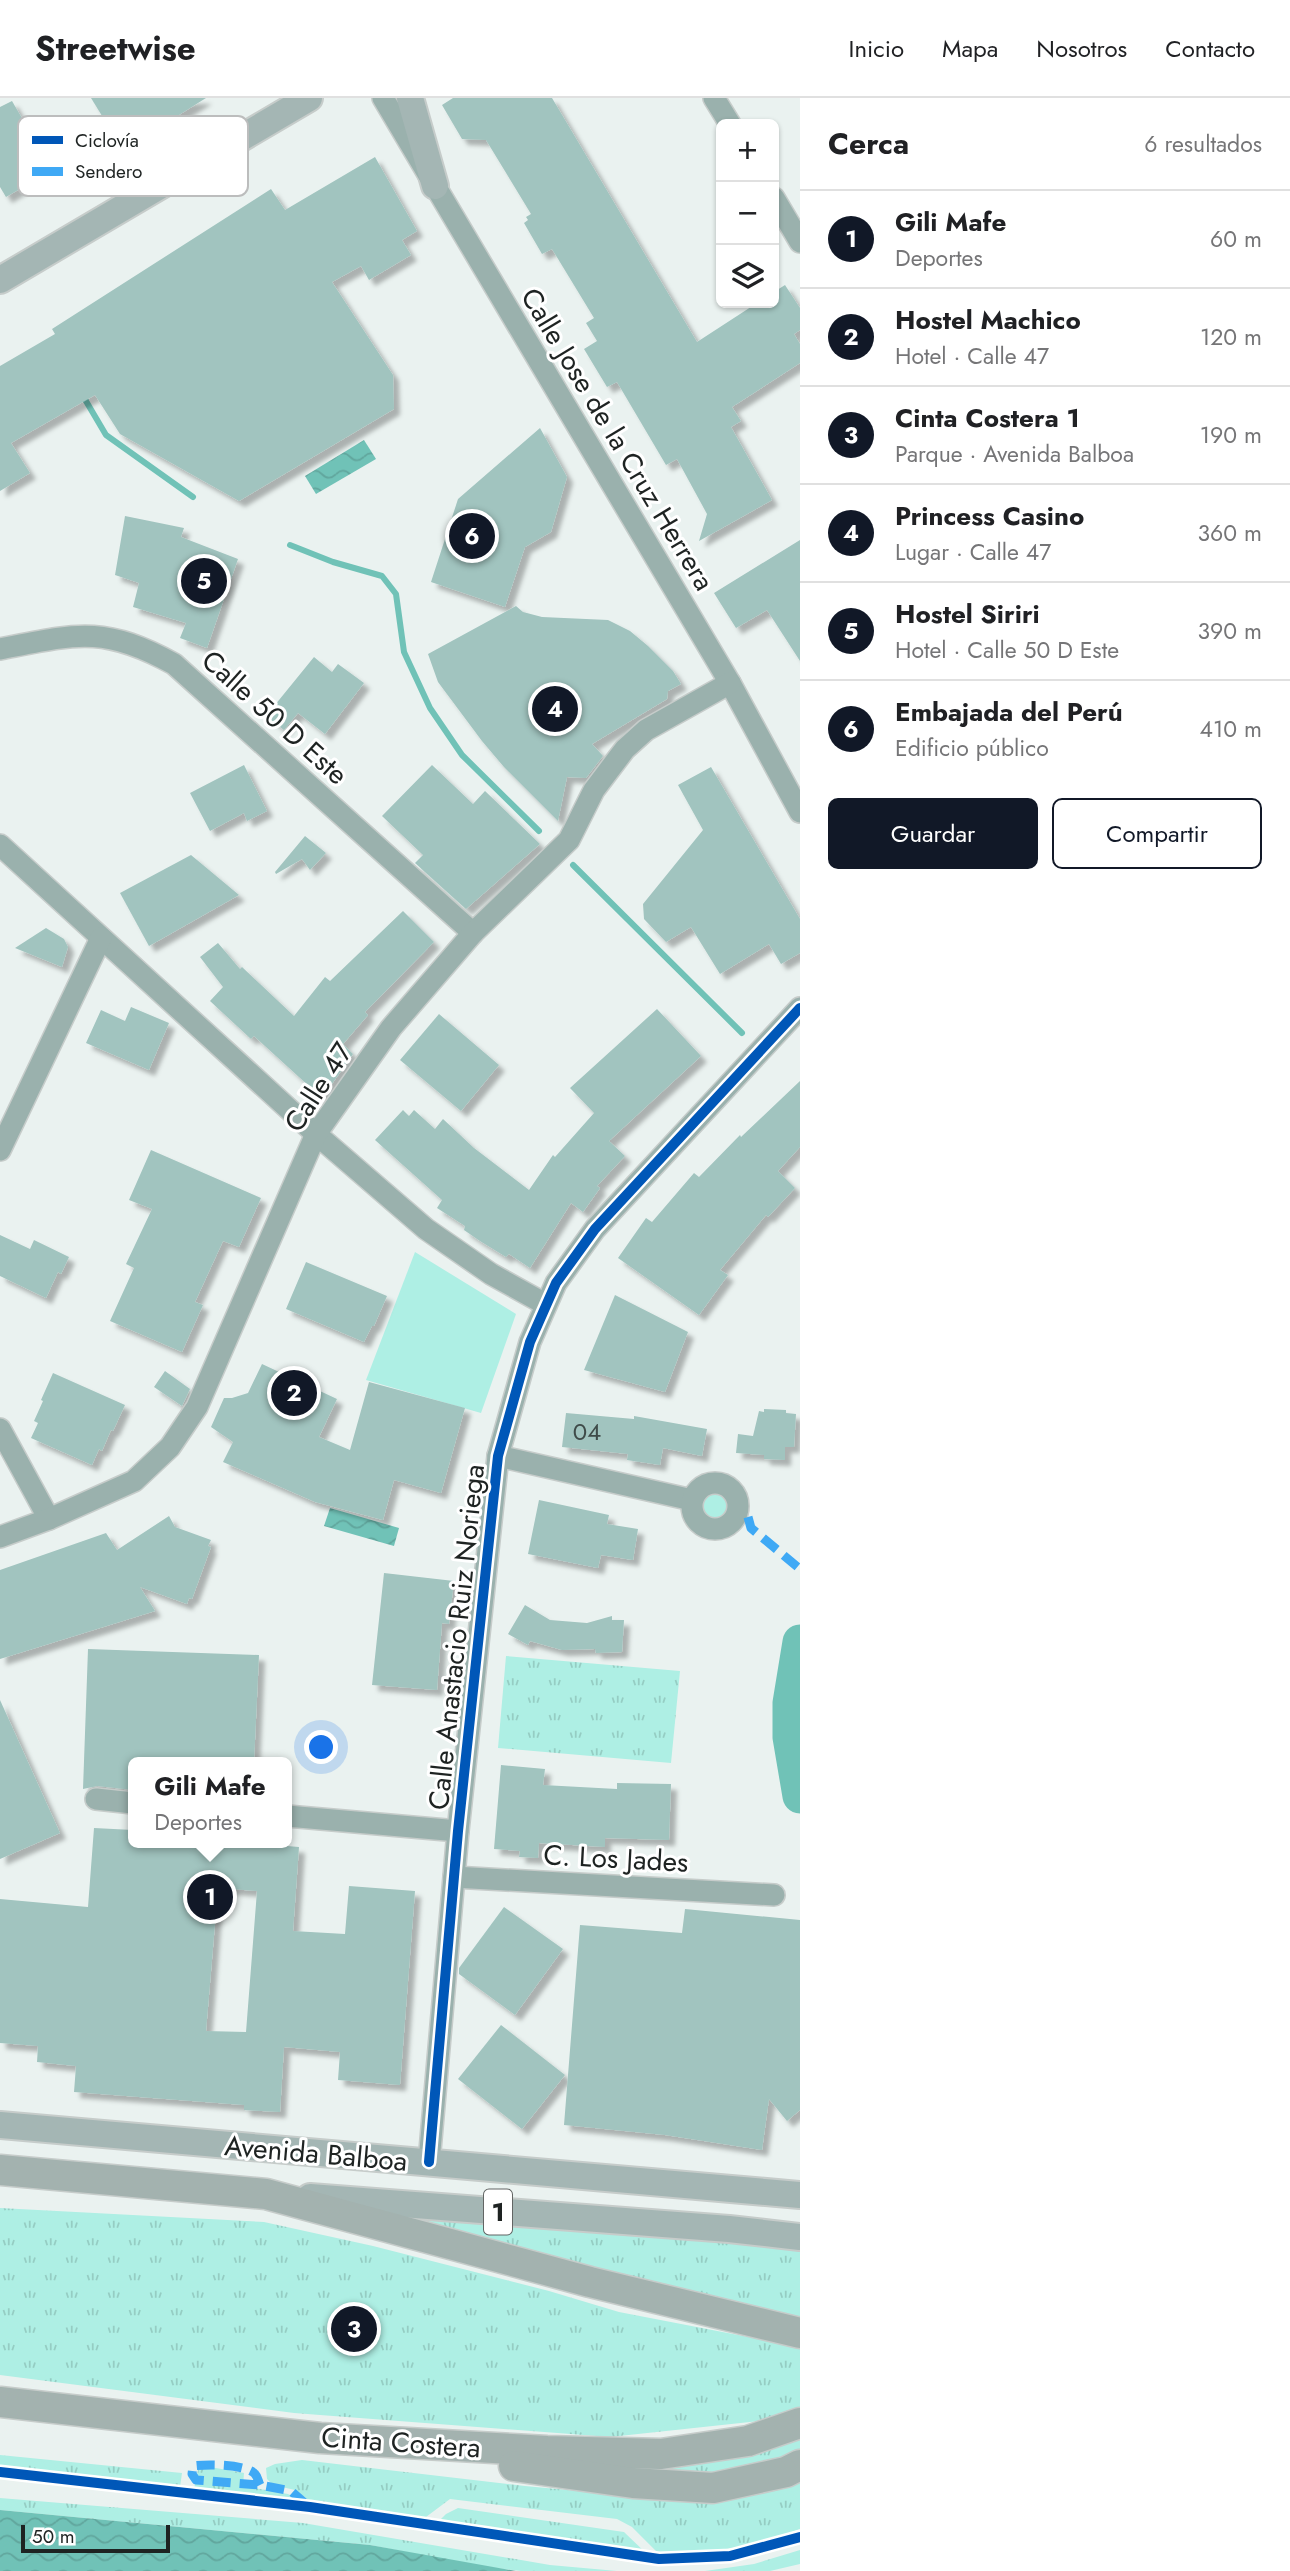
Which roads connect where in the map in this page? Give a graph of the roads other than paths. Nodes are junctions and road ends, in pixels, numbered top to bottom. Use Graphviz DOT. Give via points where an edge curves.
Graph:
graph roads {
  1 [pos="309,98"];
  2 [pos="383,98"];
  3 [pos="410,98"];
  4 [pos="714,98"];
  5 [pos="727,119"];
  6 [pos="248,134"];
  7 [pos="435,186"];
  8 [pos="142,196"];
  9 [pos="779,206"];
  10 [pos="800,242"];
  11 [pos="0,279"];
  12 [pos="0,649"];
  13 [pos="730,684"];
  14 [pos="800,812"];
  15 [pos="0,845"];
  16 [pos="472,933"];
  17 [pos="101,937"];
  18 [pos="800,1007"];
  19 [pos="316,1134"];
  20 [pos="0,1150"];
  21 [pos="545,1304"];
  22 [pos="0,1429"];
  23 [pos="498,1456"];
  24 [pos="692,1500"];
  25 [pos="49,1519"];
  26 [pos="0,1536"];
  27 [pos="96,1800"];
  28 [pos="128,1803"];
  29 [pos="292,1816"];
  30 [pos="458,1832"];
  31 [pos="454,1877"];
  32 [pos="774,1895"];
  33 [pos="0,2125"];
  34 [pos="429,2162"];
  35 [pos="0,2170"];
  36 [pos="266,2194"];
  37 [pos="800,2195"];
  38 [pos="800,2237"];
  39 [pos="800,2333"];
  40 [pos="0,2402"];
  41 [pos="800,2423"];
  42 [pos="320,2438"];
  43 [pos="800,2465"];
  1 -- 6 [label="main road"];
  2 -- 7 [label="street, Calle Jose de la Cruz Herrera"];
  3 -- 7 [label="main road"];
  4 -- 5 [label="street"];
  7 -- 13 [label="street, Calle Jose de la Cruz Herrera"];
  8 -- 11 [label="main road"];
  9 -- 10 [label="street"];
  12 -- 16 [label="street, Calle 50 D Este" via="69,636 106,636 143,647 174,664"];
  13 -- 14 [label="street, Calle Jose de la Cruz Herrera"];
  13 -- 16 [label="street, Calle 47" via="646,730 625,750 594,790 569,839"];
  15 -- 17 [label="street"];
  16 -- 19 [label="street, Calle 47" via="391,1028"];
  17 -- 19 [label="street"];
  17 -- 20 [label="street"];
  18 -- 21 [label="street, Calle Anastacio Ruiz Noriega" via="595,1229"];
  19 -- 21 [label="street" via="426,1229"];
  19 -- 25 [label="street, Calle 47" via="197,1408 170,1447 134,1481"];
  21 -- 23 [label="street, Calle Anastacio Ruiz Noriega"];
  22 -- 25 [label="street"];
  23 -- 24 [label="street"];
  23 -- 30 [label="street, Calle Anastacio Ruiz Noriega"];
  25 -- 26 [label="street, Calle 47"];
  27 -- 28 [label="street"];
  29 -- 30 [label="street"];
  30 -- 31 [label="street, Calle Anastacio Ruiz Noriega"];
  31 -- 32 [label="street, C. Los Jades"];
  31 -- 34 [label="street, Calle Anastacio Ruiz Noriega"];
  33 -- 34 [label="main road, Avenida Balboa"];
  34 -- 37 [label="main road, Avenida Balboa"];
  35 -- 36 [label="highway, Avenida Balboa / 1"];
  36 -- 38 [label="main road, Avenida Balboa / 1"];
  36 -- 39 [label="highway, Avenida Balboa" via="590,2282"];
  40 -- 42 [label="highway, Cinta Costera"];
  41 -- 42 [label="highway, Cinta Costera" via="748,2441 661,2454"];
  42 -- 43 [label="highway" via="633,2483 713,2488"];
}
